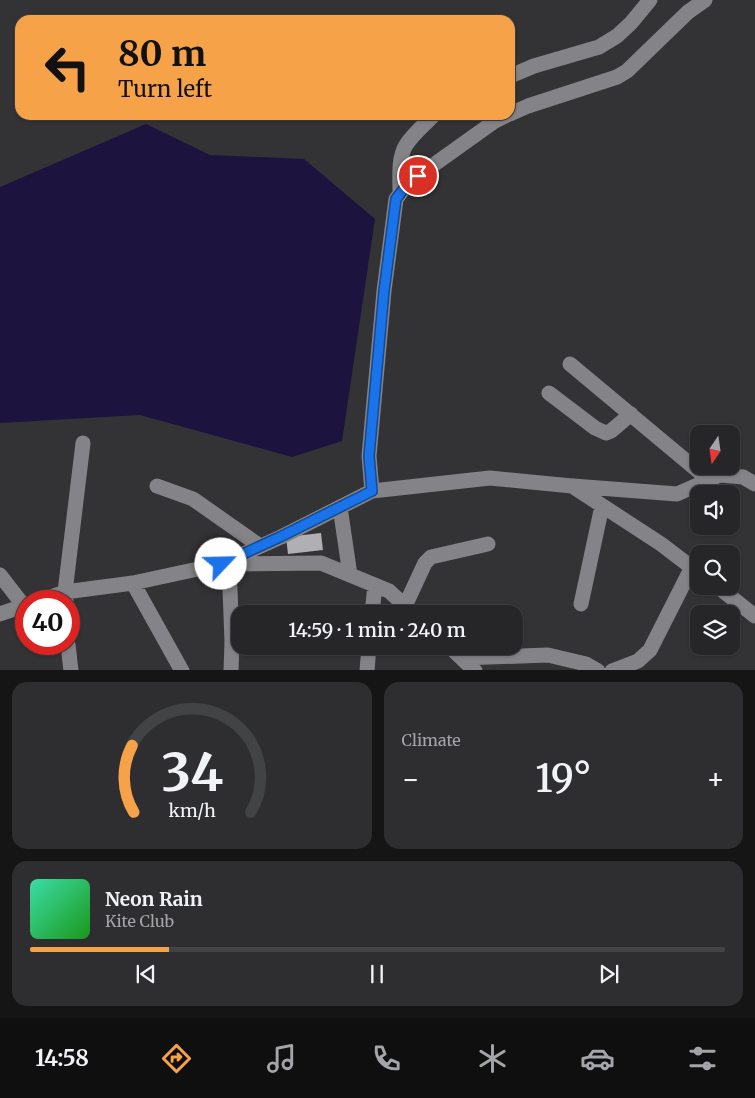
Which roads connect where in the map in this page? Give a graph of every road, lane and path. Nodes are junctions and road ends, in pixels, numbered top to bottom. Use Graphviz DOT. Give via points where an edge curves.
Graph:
graph roads {
  1 [pos="650,0"];
  2 [pos="705,0"];
  3 [pos="515,74"];
  4 [pos="515,111"];
  5 [pos="429,120"];
  6 [pos="495,120"];
  7 [pos="400,192"];
  8 [pos="570,364"];
  9 [pos="550,393"];
  10 [pos="631,414"];
  11 [pos="83,443"];
  12 [pos="709,480"];
  13 [pos="755,484"];
  14 [pos="156,486"];
  15 [pos="572,486"];
  16 [pos="372,491"];
  17 [pos="602,506"];
  18 [pos="340,507"];
  19 [pos="488,544"];
  20 [pos="260,546"];
  21 [pos="225,564"];
  22 [pos="690,566"];
  23 [pos="0,575"];
  24 [pos="350,575"];
  25 [pos="690,579"];
  26 [pos="133,583"];
  27 [pos="375,585"];
  28 [pos="67,590"];
  29 [pos="15,594"];
  30 [pos="80,594"];
  31 [pos="728,595"];
  32 [pos="581,604"];
  33 [pos="373,605"];
  34 [pos="404,605"];
  35 [pos="411,605"];
  36 [pos="15,609"];
  37 [pos="0,614"];
  38 [pos="755,616"];
  39 [pos="69,655"];
  40 [pos="368,655"];
  41 [pos="459,655"];
  42 [pos="462,658"];
  43 [pos="71,670"];
  44 [pos="182,670"];
  45 [pos="231,670"];
  46 [pos="367,670"];
  47 [pos="475,670"];
  48 [pos="598,670"];
  49 [pos="612,670"];
  1 -- 3 [label="street" via="624,30 599,47"];
  2 -- 4 [label="street" via="617,77"];
  5 -- 7 [label="street" via="406,144 400,167"];
  6 -- 7 [label="street"];
  7 -- 16 [label="street" via="396,199 384,291 369,456"];
  8 -- 10 [label="street"];
  9 -- 10 [label="street" via="606,433"];
  10 -- 12 [label="street"];
  11 -- 28 [label="street"];
  12 -- 13 [label="street" via="720,475 744,477"];
  12 -- 15 [label="street" via="677,494"];
  14 -- 20 [label="street" via="193,499"];
  15 -- 16 [label="street" via="490,478"];
  15 -- 17 [label="street"];
  16 -- 18 [label="street"];
  17 -- 22 [label="street"];
  17 -- 32 [label="street"];
  18 -- 20 [label="street"];
  18 -- 24 [label="street"];
  19 -- 35 [label="street" via="431,557 425,563"];
  20 -- 21 [label="street"];
  21 -- 24 [label="street" via="321,564"];
  21 -- 26 [label="street"];
  21 -- 45 [label="street" via="232,640"];
  23 -- 29 [label="street"];
  24 -- 27 [label="street"];
  25 -- 49 [label="street" via="650,650 638,661"];
  26 -- 30 [label="street"];
  26 -- 44 [label="street"];
  27 -- 33 [label="street"];
  27 -- 34 [label="street" via="389,591"];
  31 -- 38 [label="street"];
  36 -- 37 [label="street"];
  39 -- 43 [label="street"];
  40 -- 46 [label="street"];
  41 -- 42 [label="street"];
  42 -- 47 [label="street"];
  42 -- 48 [label="street" via="548,655"];
}
